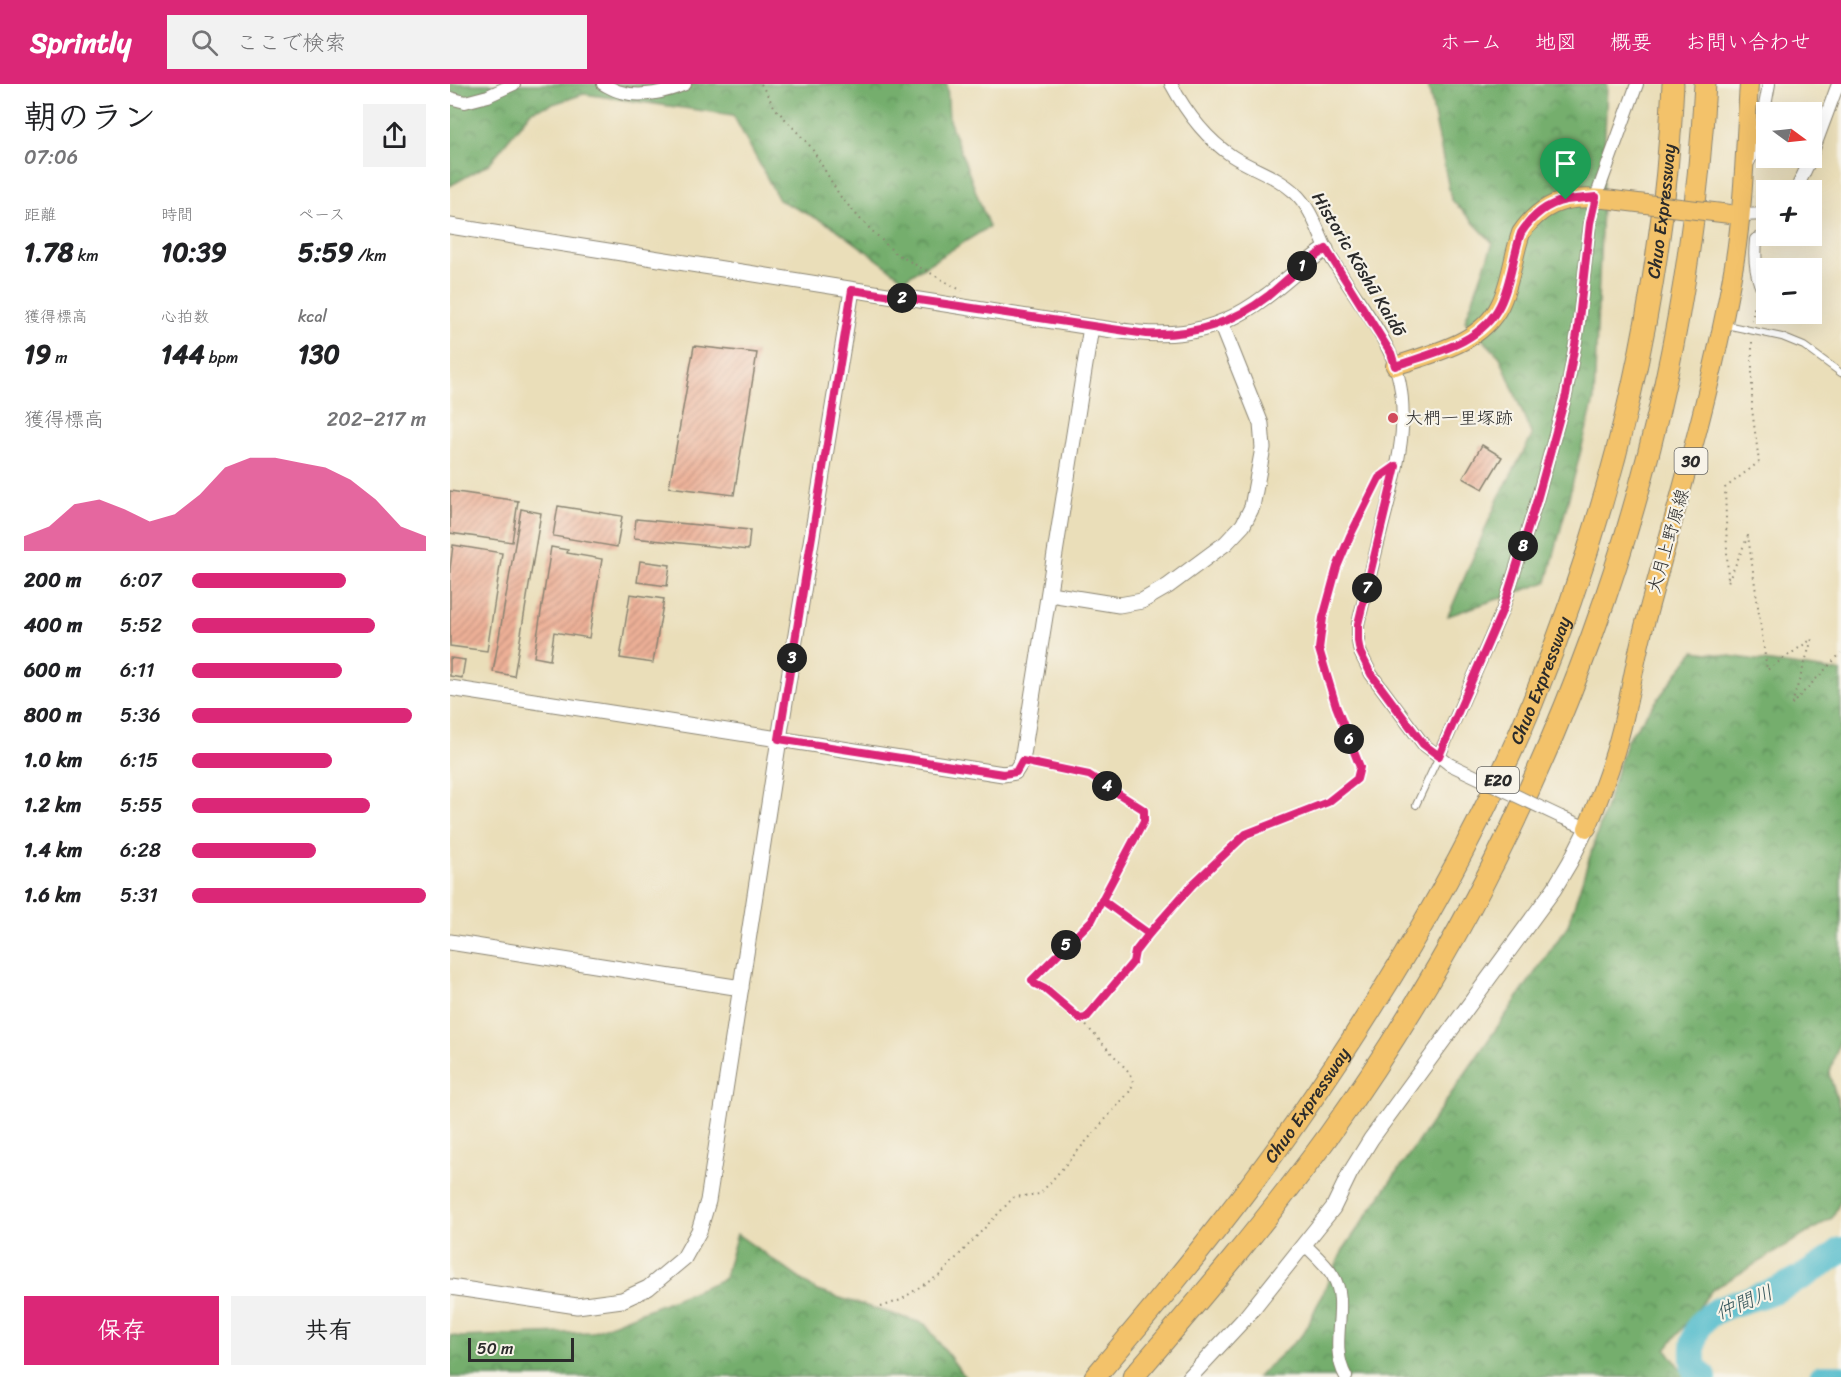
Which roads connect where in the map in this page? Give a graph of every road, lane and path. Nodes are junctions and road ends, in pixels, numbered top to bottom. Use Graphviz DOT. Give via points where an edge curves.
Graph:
graph roads {
  1 [pos="514,84"];
  2 [pos="603,84"];
  3 [pos="685,84"];
  4 [pos="761,84"];
  5 [pos="1171,84"];
  6 [pos="1637,84"];
  7 [pos="1673,84"];
  8 [pos="1705,84"];
  9 [pos="1749,84"];
  10 [pos="1769,84"];
  11 [pos="1838,84"];
  12 [pos="450,98"];
  13 [pos="1822,127"];
  14 [pos="1743,178"];
  15 [pos="1596,197"];
  16 [pos="1735,214"];
  17 [pos="1756,214"];
  18 [pos="450,226"];
  19 [pos="1756,240"];
  20 [pos="1326,249"];
  21 [pos="1756,266"];
  22 [pos="852,290"];
  23 [pos="965,293"];
  24 [pos="1756,295"];
  25 [pos="1752,321"];
  26 [pos="1221,324"];
  27 [pos="1722,324"];
  28 [pos="1091,327"];
  29 [pos="1752,332"];
  30 [pos="1395,366"];
  31 [pos="1841,373"];
  32 [pos="1396,466"];
  33 [pos="1050,594"];
  34 [pos="1841,653"];
  35 [pos="450,688"];
  36 [pos="779,739"];
  37 [pos="1439,756"];
  38 [pos="1022,761"];
  39 [pos="1416,805"];
  40 [pos="1587,828"];
  41 [pos="1102,900"];
  42 [pos="1149,934"];
  43 [pos="450,942"];
  44 [pos="741,988"];
  45 [pos="1080,1019"];
  46 [pos="1304,1244"];
  47 [pos="450,1287"];
  48 [pos="881,1307"];
  49 [pos="1095,1377"];
  50 [pos="1133,1377"];
  51 [pos="1190,1377"];
  52 [pos="1346,1377"];
  1 -- 12 [label="street" via="465,102"];
  2 -- 3 [label="street" via="622,93 649,93"];
  4 -- 23 [label="path" via="775,108 811,147 840,196 861,219 895,253"];
  5 -- 20 [label="street, Historic Kōshū Kaidō" via="1190,115 1214,142 1296,193 1315,221"];
  6 -- 15 [label="street"];
  7 -- 49 [label="highway, Chuo Expressway / E20" via="1652,285 1624,419 1583,566 1531,706 1500,776 1412,941 1342,1055 1251,1184"];
  8 -- 50 [label="highway, Chuo Expressway / E20" via="1694,219 1656,424 1614,574 1561,717 1456,932 1374,1068 1281,1201"];
  9 -- 14 [label="main road, 大月上野原線 / 30"];
  10 -- 14 [label="street" via="1760,133"];
  11 -- 13 [label="street"];
  14 -- 16 [label="main road, 大月上野原線 / 30"];
  15 -- 16 [label="main road, bridge"];
  15 -- 30 [label="main road" via="1554,202 1527,224 1518,240 1500,305 1483,328 1460,343"];
  15 -- 37 [label="street" via="1566,395 1543,479 1503,609"];
  16 -- 17 [label="street"];
  16 -- 27 [label="main road, 大月上野原線 / 30" via="1734,264"];
  18 -- 22 [label="street"];
  19 -- 21 [label="street"];
  20 -- 26 [label="street" via="1247,310"];
  20 -- 30 [label="street, Historic Kōshū Kaidō"];
  22 -- 28 [label="street"];
  22 -- 36 [label="street"];
  24 -- 25 [label="path"];
  26 -- 28 [label="street" via="1163,335"];
  26 -- 33 [label="street" via="1261,424 1263,448 1252,507 1243,525 1226,543 1142,601 1119,605"];
  27 -- 31 [label="lane" via="1804,346"];
  27 -- 40 [label="main road, 大月上野原線 / 30" via="1693,454 1638,646 1621,731"];
  28 -- 33 [label="street"];
  29 -- 34 [label="path" via="1752,409 1759,462 1725,488 1728,582 1748,536 1767,670 1812,639 1792,704"];
  30 -- 32 [label="street, Historic Kōshū Kaidō" via="1402,417"];
  32 -- 37 [label="street, Historic Kōshū Kaidō" via="1358,624 1358,641 1364,661 1390,702 1423,744"];
  32 -- 42 [label="path" via="1379,478 1350,536 1323,618 1319,649 1360,767 1357,779 1328,802 1246,834 1192,885"];
  33 -- 38 [label="street"];
  35 -- 36 [label="street"];
  36 -- 38 [label="street" via="1003,774 1016,772"];
  36 -- 44 [label="street"];
  37 -- 39 [label="lane"];
  37 -- 40 [label="street, Historic Kōshū Kaidō, bridge"];
  38 -- 41 [label="path" via="1089,775 1144,810 1144,821"];
  40 -- 46 [label="street" via="1554,889 1371,1139 1333,1208"];
  41 -- 42 [label="path"];
  41 -- 45 [label="path" via="1092,920 1032,980"];
  42 -- 45 [label="path" via="1135,952 1133,962 1086,1018"];
  43 -- 44 [label="street"];
  44 -- 47 [label="street" via="708,1201 699,1231 684,1258 648,1288 602,1304 558,1304"];
  45 -- 48 [label="path" via="1129,1072 1131,1090 1040,1194 1014,1197 940,1275 902,1300"];
  46 -- 51 [label="street" via="1246,1317"];
  46 -- 52 [label="street" via="1338,1287 1337,1351"];
}
